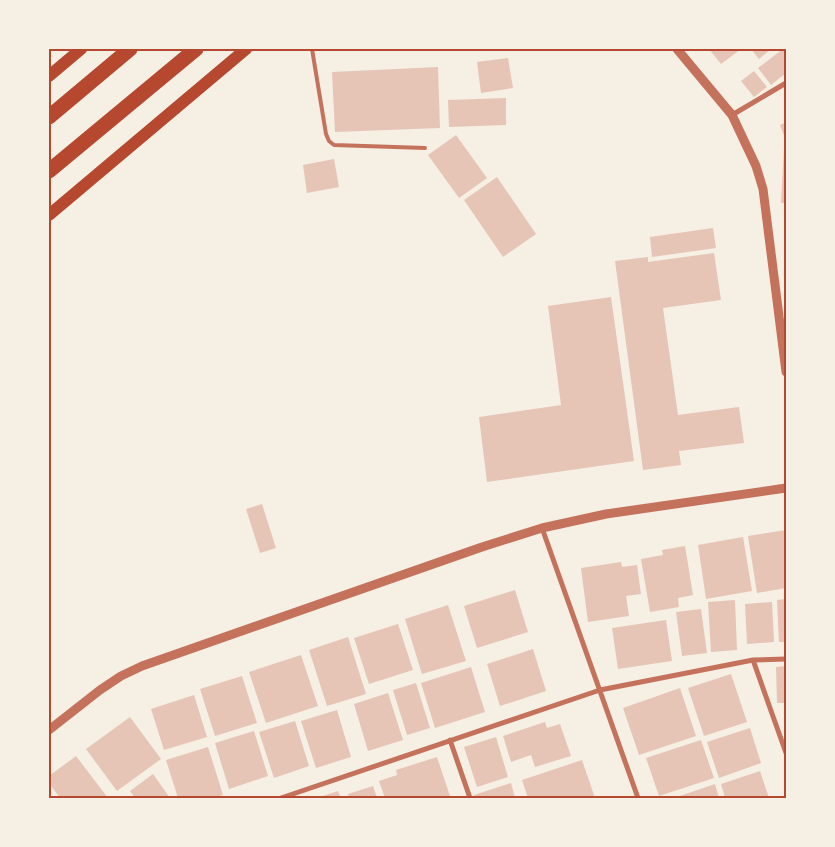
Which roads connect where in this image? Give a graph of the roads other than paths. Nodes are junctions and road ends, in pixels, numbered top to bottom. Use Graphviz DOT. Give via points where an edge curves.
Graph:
graph roads {
  1 [pos="81,49"];
  2 [pos="130,49"];
  3 [pos="196,49"];
  4 [pos="246,49"];
  5 [pos="312,49"];
  6 [pos="677,49"];
  7 [pos="49,76"];
  8 [pos="786,82"];
  9 [pos="734,114"];
  10 [pos="49,117"];
  11 [pos="426,148"];
  12 [pos="49,171"];
  13 [pos="49,215"];
  14 [pos="786,372"];
  15 [pos="786,488"];
  16 [pos="542,528"];
  17 [pos="786,659"];
  18 [pos="753,660"];
  19 [pos="600,690"];
  20 [pos="49,730"];
  21 [pos="450,740"];
  22 [pos="786,753"];
  23 [pos="281,798"];
  24 [pos="470,798"];
  25 [pos="638,798"];
  1 -- 7 [label="main road"];
  2 -- 10 [label="highway"];
  3 -- 12 [label="highway"];
  4 -- 13 [label="main road"];
  5 -- 11 [label="lane" via="329,141 334,145"];
  6 -- 9 [label="street"];
  8 -- 9 [label="street"];
  9 -- 14 [label="street" via="763,189"];
  15 -- 16 [label="street" via="606,514"];
  16 -- 19 [label="street"];
  16 -- 20 [label="street" via="142,666 120,676"];
  17 -- 18 [label="street"];
  18 -- 19 [label="street"];
  18 -- 22 [label="street"];
  19 -- 21 [label="street"];
  19 -- 25 [label="street"];
  21 -- 23 [label="street"];
  21 -- 24 [label="street"];
}
